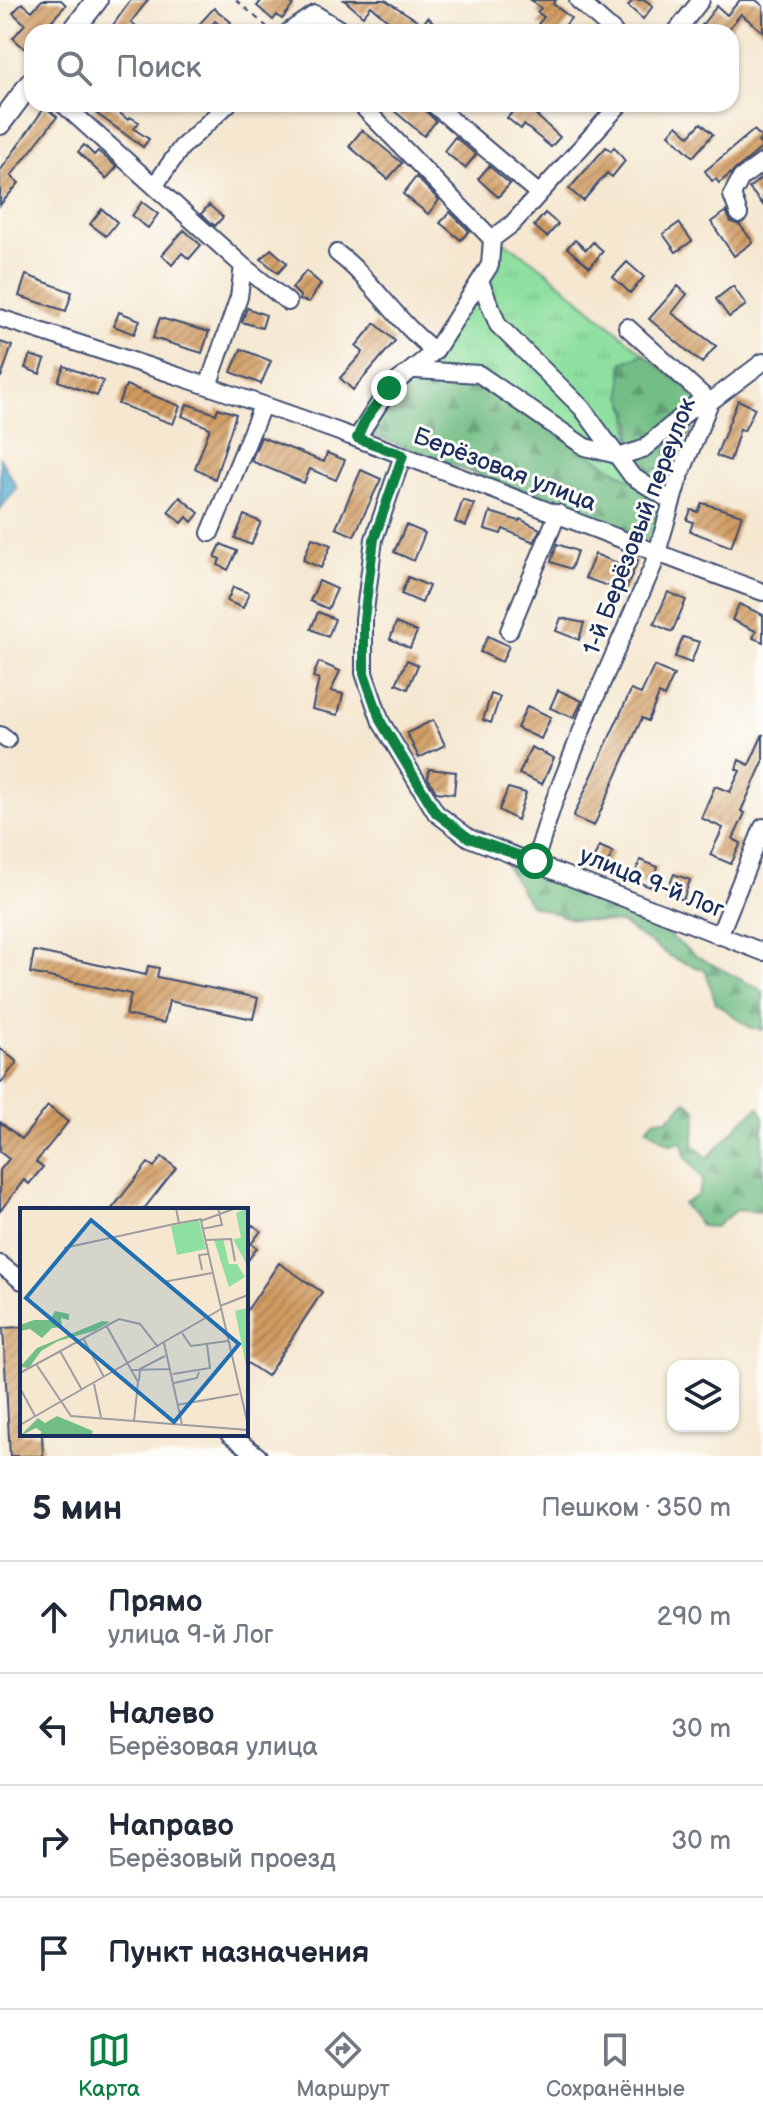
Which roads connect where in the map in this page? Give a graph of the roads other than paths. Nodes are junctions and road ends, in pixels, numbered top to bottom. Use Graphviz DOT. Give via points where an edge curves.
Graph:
graph roads {
  1 [pos="97,0"];
  2 [pos="578,0"];
  3 [pos="701,0"];
  4 [pos="78,24"];
  5 [pos="300,24"];
  6 [pos="331,24"];
  7 [pos="605,24"];
  8 [pos="682,24"];
  9 [pos="24,92"];
  10 [pos="78,112"];
  11 [pos="219,112"];
  12 [pos="368,112"];
  13 [pos="442,112"];
  14 [pos="613,112"];
  15 [pos="0,124"];
  16 [pos="763,162"];
  17 [pos="155,185"];
  18 [pos="538,193"];
  19 [pos="739,214"];
  20 [pos="492,239"];
  21 [pos="337,253"];
  22 [pos="243,266"];
  23 [pos="480,281"];
  24 [pos="288,302"];
  25 [pos="0,318"];
  26 [pos="627,327"];
  27 [pos="435,351"];
  28 [pos="763,362"];
  29 [pos="416,370"];
  30 [pos="208,386"];
  31 [pos="708,400"];
  32 [pos="262,406"];
  33 [pos="357,438"];
  34 [pos="403,455"];
  35 [pos="621,456"];
  36 [pos="671,501"];
  37 [pos="558,513"];
  38 [pos="210,533"];
  39 [pos="657,555"];
  40 [pos="763,592"];
  41 [pos="509,631"];
  42 [pos="763,827"];
  43 [pos="535,861"];
  44 [pos="719,936"];
  45 [pos="763,952"];
  46 [pos="0,1264"];
  47 [pos="20,1279"];
  48 [pos="232,1436"];
  49 [pos="258,1456"];
  1 -- 4 [label="main road"];
  2 -- 7 [label="street"];
  3 -- 8 [label="street"];
  5 -- 6 [label="street" via="315,14"];
  9 -- 15 [label="main road"];
  10 -- 17 [label="street"];
  11 -- 17 [label="street" via="181,148"];
  12 -- 20 [label="street"];
  13 -- 18 [label="street"];
  14 -- 18 [label="street"];
  16 -- 19 [label="street" via="741,178 732,195"];
  17 -- 22 [label="street"];
  18 -- 20 [label="street"];
  20 -- 23 [label="street" via="490,265"];
  21 -- 27 [label="street" via="381,294 408,331"];
  22 -- 24 [label="street"];
  22 -- 30 [label="street" via="239,297"];
  23 -- 27 [label="street"];
  23 -- 35 [label="street" via="498,325 582,408"];
  25 -- 30 [label="street, Берёзовая улица"];
  26 -- 31 [label="street"];
  27 -- 29 [label="street"];
  28 -- 31 [label="street, 1-й Берёзовый переулок"];
  29 -- 33 [label="street" via="389,388"];
  29 -- 35 [label="street" via="479,374 585,447"];
  30 -- 32 [label="street, Берёзовая улица"];
  31 -- 35 [label="street" via="643,449"];
  31 -- 36 [label="street, 1-й Берёзовый переулок"];
  32 -- 33 [label="street, Берёзовая улица"];
  32 -- 38 [label="street"];
  33 -- 34 [label="street, Берёзовая улица"];
  34 -- 37 [label="street, Берёзовая улица"];
  34 -- 43 [label="street, улица 9-й Лог" via="374,539 364,619 364,673 381,722 436,813 469,838"];
  35 -- 36 [label="street" via="632,476"];
  36 -- 39 [label="street, 1-й Берёзовый переулок"];
  37 -- 39 [label="street, Берёзовая улица"];
  37 -- 41 [label="street"];
  39 -- 40 [label="street, Берёзовая улица"];
  39 -- 43 [label="street, 1-й Берёзовый переулок" via="553,804"];
  42 -- 44 [label="street"];
  43 -- 44 [label="street, улица 9-й Лог"];
  44 -- 45 [label="street, улица 9-й Лог"];
  46 -- 47 [label="street"];
  48 -- 49 [label="street"];
}
